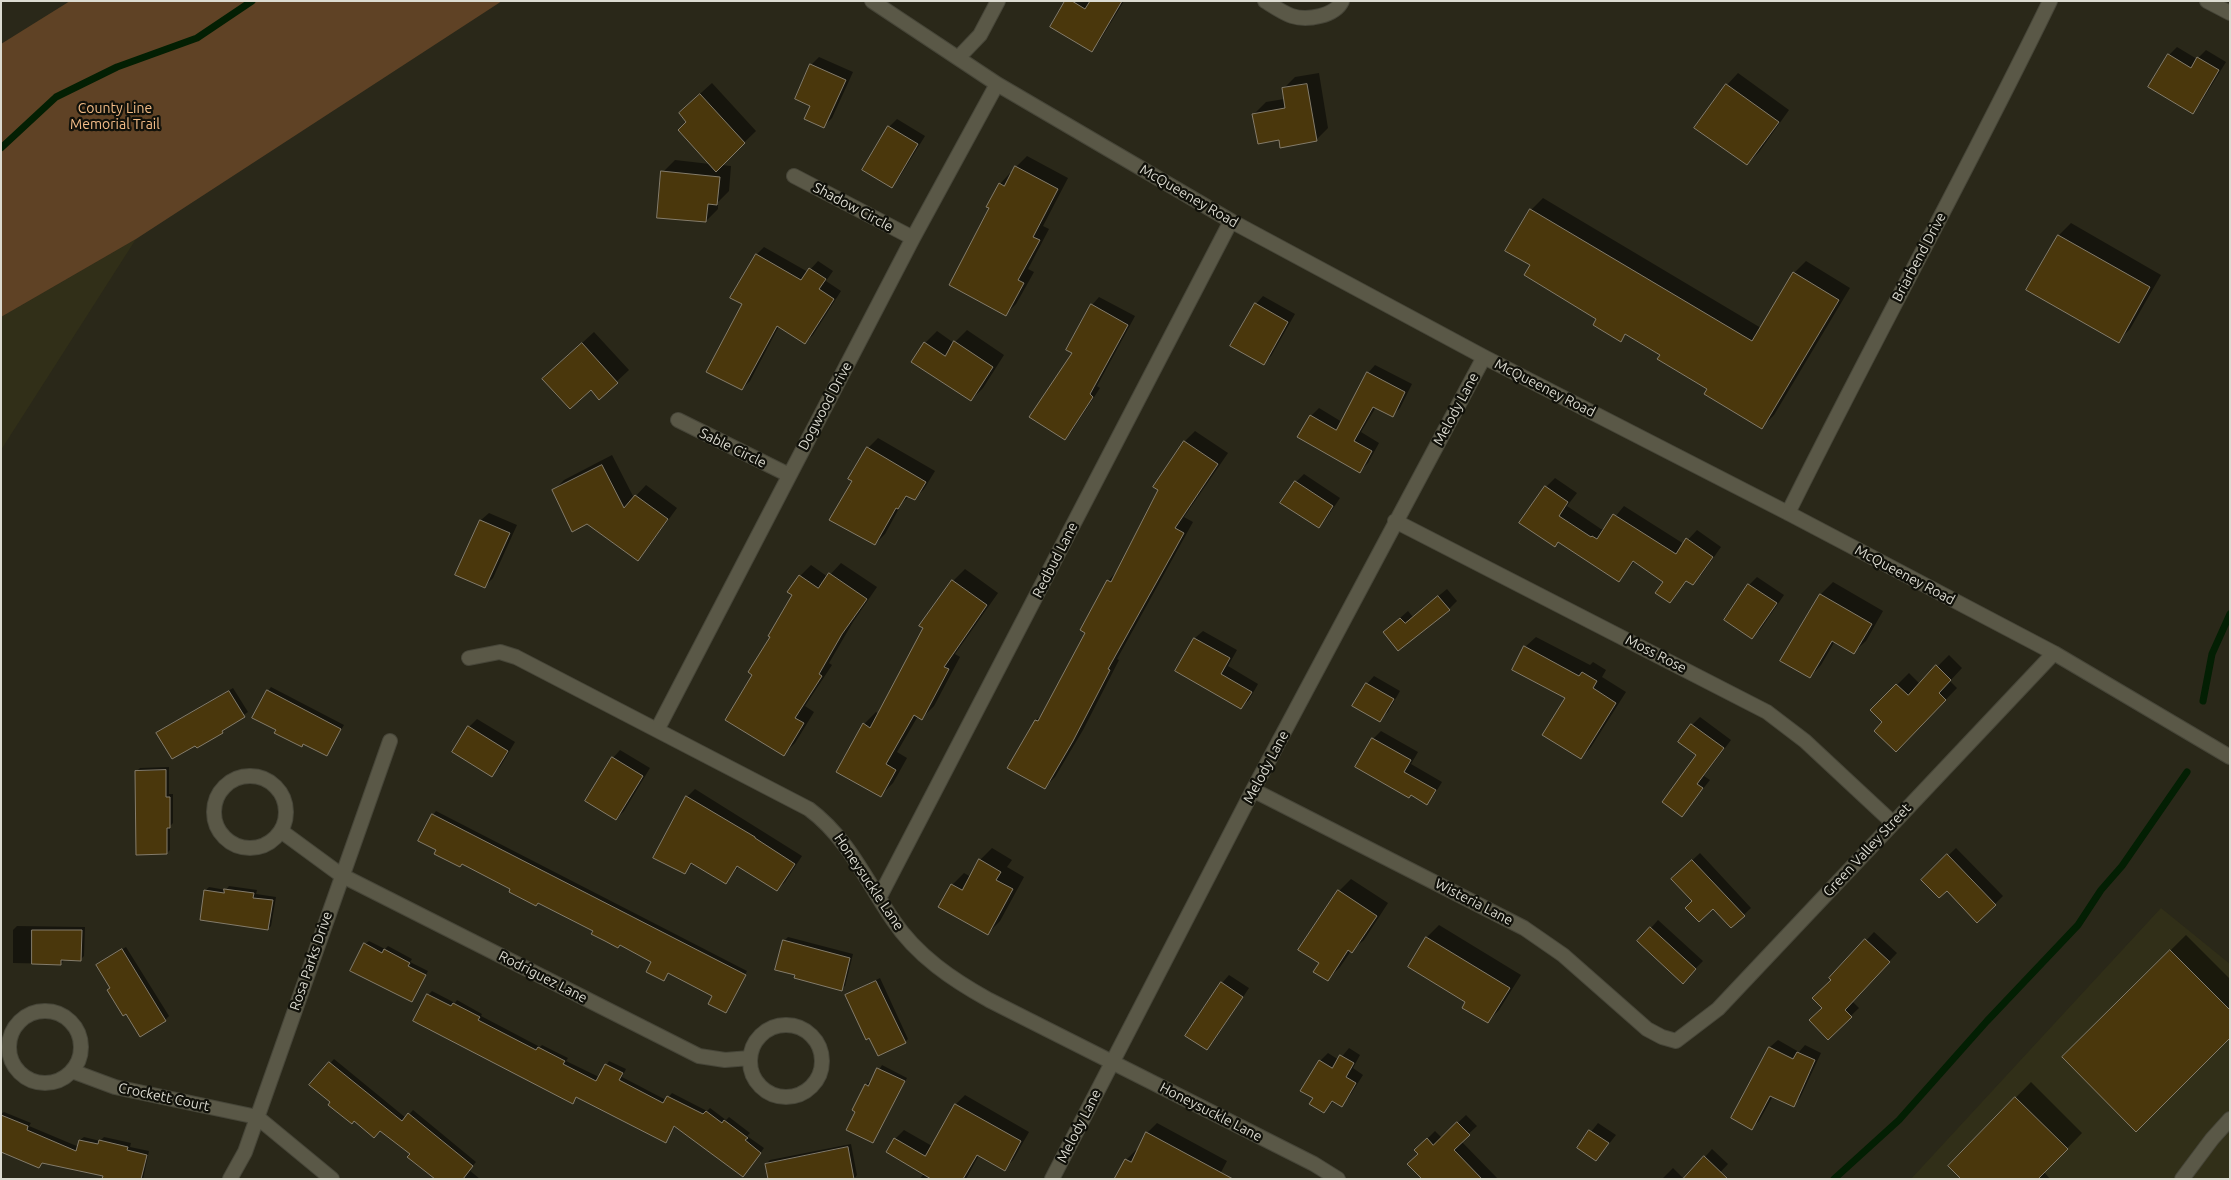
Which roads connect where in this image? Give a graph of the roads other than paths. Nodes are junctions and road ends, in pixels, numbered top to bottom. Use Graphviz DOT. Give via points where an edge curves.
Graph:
graph roads {
  1 [pos="872,1"];
  2 [pos="998,1"];
  3 [pos="1264,1"];
  4 [pos="1342,1"];
  5 [pos="2050,1"];
  6 [pos="2206,1"];
  7 [pos="2230,13"];
  8 [pos="958,58"];
  9 [pos="997,84"];
  10 [pos="794,176"];
  11 [pos="1231,221"];
  12 [pos="912,238"];
  13 [pos="1484,357"];
  14 [pos="678,420"];
  15 [pos="789,476"];
  16 [pos="1788,513"];
  17 [pos="1395,521"];
  18 [pos="2054,653"];
  19 [pos="469,658"];
  20 [pos="657,730"];
  21 [pos="390,741"];
  22 [pos="2230,756"];
  23 [pos="1253,790"];
  24 [pos="1893,823"];
  25 [pos="281,831"];
  26 [pos="341,875"];
  27 [pos="879,898"];
  28 [pos="1676,1041"];
  29 [pos="750,1058"];
  30 [pos="1112,1062"];
  31 [pos="72,1071"];
  32 [pos="257,1117"];
  33 [pos="2230,1119"];
  34 [pos="230,1179"];
  35 [pos="332,1179"];
  36 [pos="1052,1179"];
  37 [pos="1338,1179"];
  38 [pos="2182,1179"];
  1 -- 8 [label="street, McQueeney Road"];
  2 -- 8 [label="street" via="980,35"];
  3 -- 4 [label="street" via="1293,17 1319,17"];
  5 -- 16 [label="street, Briarbend Drive"];
  6 -- 7 [label="street"];
  8 -- 9 [label="street, McQueeney Road"];
  9 -- 11 [label="street, McQueeney Road"];
  9 -- 12 [label="street, Dogwood Drive"];
  10 -- 12 [label="street, Shadow Circle"];
  11 -- 13 [label="street, McQueeney Road"];
  11 -- 27 [label="street, Redbud Lane"];
  12 -- 15 [label="street, Dogwood Drive"];
  13 -- 16 [label="street, McQueeney Road"];
  13 -- 17 [label="street, Melody Lane"];
  14 -- 15 [label="street, Sable Circle"];
  15 -- 20 [label="street, Dogwood Drive"];
  16 -- 18 [label="street, McQueeney Road"];
  17 -- 23 [label="street, Melody Lane"];
  17 -- 24 [label="street, Moss Rose" via="1767,712 1805,741"];
  18 -- 22 [label="street, McQueeney Road"];
  18 -- 24 [label="street, Green Valley Street"];
  19 -- 20 [label="street, Honeysuckle Lane" via="500,652 516,656"];
  20 -- 27 [label="street, Honeysuckle Lane" via="820,817 842,840"];
  21 -- 26 [label="street, Rosa Parks Drive"];
  23 -- 28 [label="street, Wisteria Lane" via="1524,928 1563,955 1647,1029"];
  23 -- 30 [label="street, Melody Lane"];
  24 -- 28 [label="street, Green Valley Street" via="1718,1009"];
  25 -- 25 [label="street" via="286,803 274,784 253,775 236,778 222,788 213,809 218,831 226,839 246,848 258,847 269,843"];
  25 -- 26 [label="street, Rodriguez Lane"];
  26 -- 29 [label="street, Rodriguez Lane" via="699,1056 725,1060"];
  26 -- 32 [label="street, Rosa Parks Drive"];
  27 -- 30 [label="street, Honeysuckle Lane" via="916,948 950,977"];
  29 -- 29 [label="street" via="755,1080 762,1088 783,1098 805,1092 814,1085 823,1064 820,1047 811,1033 790,1024 778,1025 759,1037"];
  30 -- 36 [label="street, Melody Lane"];
  30 -- 37 [label="street, Honeysuckle Lane"];
  31 -- 31 [label="street" via="81,1050 78,1033 69,1019 53,1012 36,1011 17,1023 8,1044 13,1066 20,1074 30,1081 47,1083 64,1078"];
  31 -- 32 [label="street, Crockett Court" via="115,1087"];
  32 -- 34 [label="street, Rosa Parks Drive" via="245,1152"];
  32 -- 35 [label="street"];
  33 -- 38 [label="street"];
}
